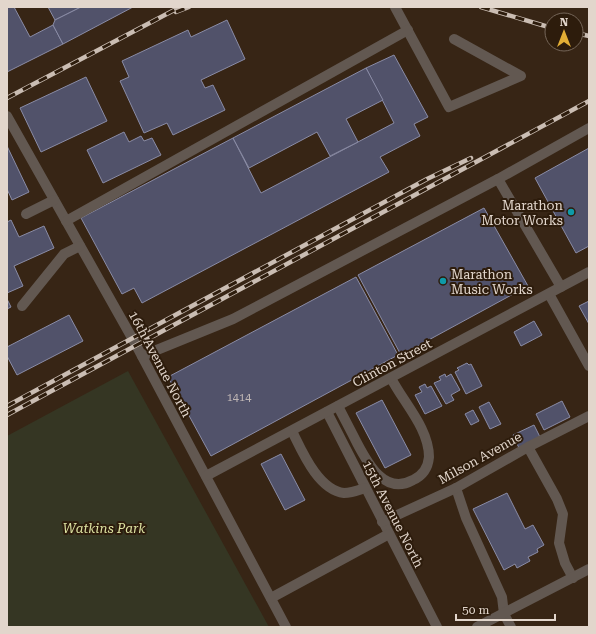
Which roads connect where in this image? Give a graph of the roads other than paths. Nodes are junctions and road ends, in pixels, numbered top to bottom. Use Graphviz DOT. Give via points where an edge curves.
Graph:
graph roads {
  1 [pos="395,7"];
  2 [pos="408,30"];
  3 [pos="454,39"];
  4 [pos="7,116"];
  5 [pos="589,128"];
  6 [pos="498,179"];
  7 [pos="54,200"];
  8 [pos="26,214"];
  9 [pos="66,221"];
  10 [pos="80,246"];
  11 [pos="589,272"];
  12 [pos="561,287"];
  13 [pos="550,294"];
  14 [pos="22,306"];
  15 [pos="586,355"];
  16 [pos="142,356"];
  17 [pos="589,366"];
  18 [pos="391,378"];
  19 [pos="338,406"];
  20 [pos="327,412"];
  21 [pos="589,416"];
  22 [pos="292,431"];
  23 [pos="528,447"];
  24 [pos="206,476"];
  25 [pos="365,488"];
  26 [pos="456,488"];
  27 [pos="382,522"];
  28 [pos="389,534"];
  29 [pos="589,569"];
  30 [pos="573,578"];
  31 [pos="271,598"];
  32 [pos="504,614"];
  33 [pos="286,627"];
  34 [pos="437,627"];
  35 [pos="478,627"];
  36 [pos="511,627"];
  1 -- 2 [label="street"];
  2 -- 3 [label="street" via="449,107 521,76"];
  2 -- 9 [label="street"];
  4 -- 7 [label="street, 16th Avenue North"];
  5 -- 6 [label="street"];
  6 -- 12 [label="street"];
  6 -- 16 [label="street" via="233,319"];
  7 -- 8 [label="street"];
  7 -- 9 [label="street, 16th Avenue North"];
  9 -- 10 [label="street, 16th Avenue North"];
  10 -- 14 [label="street" via="64,254"];
  10 -- 16 [label="street, 16th Avenue North"];
  11 -- 12 [label="street, Clinton Street"];
  12 -- 13 [label="street, Clinton Street"];
  13 -- 15 [label="street"];
  13 -- 18 [label="street, Clinton Street"];
  15 -- 17 [label="street"];
  16 -- 24 [label="street, 16th Avenue North"];
  18 -- 19 [label="street, Clinton Street"];
  18 -- 19 [label="street" via="424,435 427,446 427,467 420,476 410,482 396,485 385,481 374,472"];
  19 -- 20 [label="street, Clinton Street"];
  20 -- 22 [label="street, Clinton Street"];
  20 -- 25 [label="street, 15th Avenue North"];
  21 -- 23 [label="street, Milson Avenue"];
  22 -- 24 [label="street, Clinton Street"];
  22 -- 25 [label="street" via="316,474 323,481 344,493"];
  23 -- 26 [label="street, Milson Avenue"];
  23 -- 30 [label="street" via="563,514 559,543"];
  24 -- 31 [label="street, 16th Avenue North"];
  25 -- 27 [label="street, 15th Avenue North"];
  26 -- 27 [label="street, Milson Avenue"];
  26 -- 32 [label="street" via="466,518 502,597"];
  27 -- 28 [label="street, 15th Avenue North"];
  28 -- 31 [label="street"];
  28 -- 34 [label="street, 15th Avenue North"];
  29 -- 30 [label="street"];
  30 -- 32 [label="street"];
  31 -- 33 [label="street, 16th Avenue North"];
  32 -- 35 [label="street"];
  32 -- 36 [label="street"];
}
